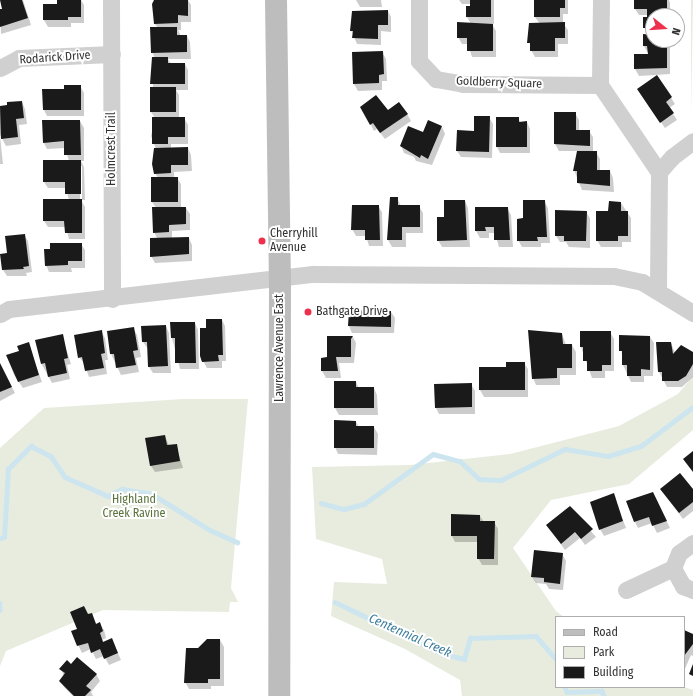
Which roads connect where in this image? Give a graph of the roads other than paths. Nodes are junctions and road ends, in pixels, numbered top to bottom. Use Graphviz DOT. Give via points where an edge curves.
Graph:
graph roads {
  1 [pos="111,0"];
  2 [pos="276,0"];
  3 [pos="419,0"];
  4 [pos="601,0"];
  5 [pos="112,54"];
  6 [pos="0,68"];
  7 [pos="600,85"];
  8 [pos="693,141"];
  9 [pos="659,172"];
  10 [pos="280,277"];
  11 [pos="658,291"];
  12 [pos="112,299"];
  13 [pos="693,313"];
  14 [pos="0,314"];
  15 [pos="693,543"];
  16 [pos="673,568"];
  17 [pos="626,590"];
  18 [pos="693,590"];
  19 [pos="279,696"];
  1 -- 5 [label="street, Holmcrest Trail"];
  2 -- 10 [label="main road, Lawrence Avenue East"];
  3 -- 7 [label="street, Goldberry Square" via="419,61 436,79 463,84"];
  4 -- 7 [label="street"];
  5 -- 6 [label="street, Rodarick Drive" via="19,58"];
  5 -- 12 [label="street, Holmcrest Trail"];
  7 -- 9 [label="street"];
  8 -- 9 [label="street" via="672,157"];
  9 -- 11 [label="street"];
  10 -- 11 [label="street" via="313,274 614,276 642,282"];
  10 -- 12 [label="street"];
  10 -- 19 [label="main road, Lawrence Avenue East"];
  11 -- 13 [label="street"];
  12 -- 14 [label="street" via="9,309"];
  15 -- 16 [label="street" via="679,553"];
  16 -- 17 [label="street"];
  16 -- 18 [label="street" via="683,586"];
}
